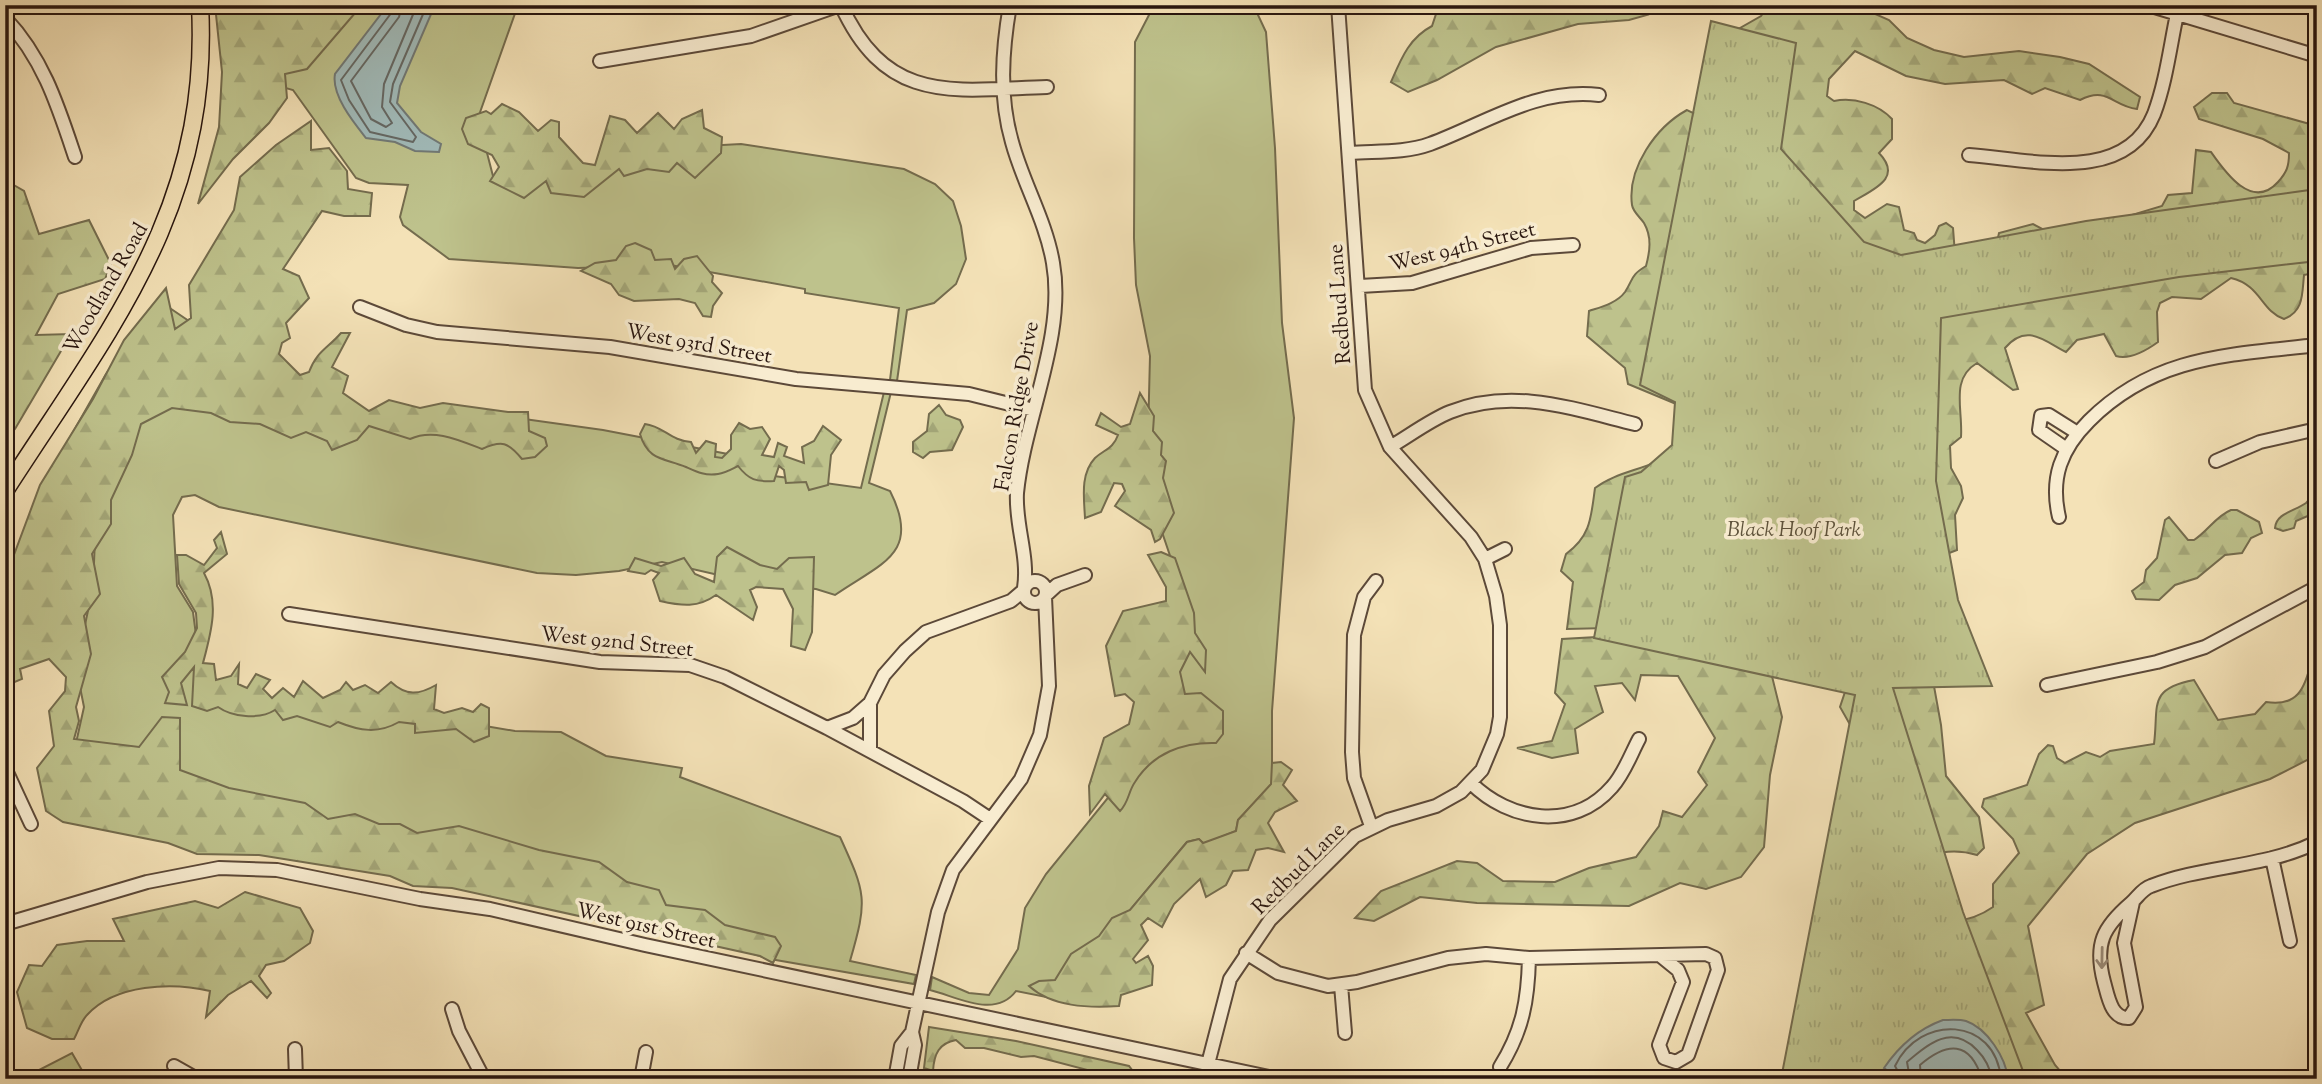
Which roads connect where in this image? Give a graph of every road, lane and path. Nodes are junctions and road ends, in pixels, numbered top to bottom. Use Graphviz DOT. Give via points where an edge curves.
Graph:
graph roads {
  1 [pos="200,5"];
  2 [pos="841,5"];
  3 [pos="1010,5"];
  4 [pos="1339,5"];
  5 [pos="2148,5"];
  6 [pos="2177,14"];
  7 [pos="5,18"];
  8 [pos="2317,56"];
  9 [pos="600,61"];
  10 [pos="1047,87"];
  11 [pos="1003,89"];
  12 [pos="1599,95"];
  13 [pos="1350,153"];
  14 [pos="1969,155"];
  15 [pos="75,157"];
  16 [pos="1573,245"];
  17 [pos="1360,286"];
  18 [pos="360,307"];
  19 [pos="2317,345"];
  20 [pos="1034,410"];
  21 [pos="1635,424"];
  22 [pos="2317,429"];
  23 [pos="2076,432"];
  24 [pos="1390,447"];
  25 [pos="2065,448"];
  26 [pos="2216,461"];
  27 [pos="5,491"];
  28 [pos="2059,517"];
  29 [pos="1505,549"];
  30 [pos="1485,559"];
  31 [pos="1026,569"];
  32 [pos="1085,575"];
  33 [pos="1376,581"];
  34 [pos="2317,587"];
  35 [pos="1043,589"];
  36 [pos="1027,596"];
  37 [pos="289,614"];
  38 [pos="1045,623"];
  39 [pos="2047,685"];
  40 [pos="870,703"];
  41 [pos="827,728"];
  42 [pos="1639,739"];
  43 [pos="870,750"];
  44 [pos="5,768"];
  45 [pos="1471,783"];
  46 [pos="990,819"];
  47 [pos="31,824"];
  48 [pos="1371,826"];
  49 [pos="2317,842"];
  50 [pos="2272,858"];
  51 [pos="2133,902"];
  52 [pos="5,924"];
  53 [pos="2290,941"];
  54 [pos="1246,953"];
  55 [pos="1529,957"];
  56 [pos="1662,957"];
  57 [pos="1341,985"];
  58 [pos="918,1003"];
  59 [pos="452,1009"];
  60 [pos="912,1032"];
  61 [pos="1345,1033"];
  62 [pos="295,1049"];
  63 [pos="646,1052"];
  64 [pos="1208,1064"];
  65 [pos="174,1066"];
  66 [pos="1500,1067"];
  67 [pos="197,1079"];
  68 [pos="296,1079"];
  69 [pos="484,1079"];
  70 [pos="641,1079"];
  71 [pos="895,1079"];
  72 [pos="909,1079"];
  73 [pos="1278,1079"];
  1 -- 27 [label="main road, Woodland Road" via="198,100 172,209 144,271"];
  2 -- 9 [label="street" via="751,37"];
  2 -- 11 [label="street" via="867,47 912,82 952,91"];
  3 -- 11 [label="street, Falcon Ridge Drive"];
  4 -- 13 [label="street, Redbud Lane"];
  5 -- 6 [label="street"];
  6 -- 8 [label="street"];
  6 -- 14 [label="street" via="2153,116 2123,152 2079,163"];
  7 -- 15 [label="street" via="38,60"];
  10 -- 11 [label="street"];
  11 -- 20 [label="street, Falcon Ridge Drive" via="1013,144 1053,264 1051,331"];
  12 -- 13 [label="street" via="1540,98 1429,144"];
  13 -- 17 [label="street, Redbud Lane"];
  16 -- 17 [label="street, West 94th Street" via="1531,248 1412,283"];
  17 -- 24 [label="street, Redbud Lane" via="1365,390"];
  18 -- 20 [label="street, West 93rd Street" via="437,332 610,346 796,379 969,394"];
  19 -- 23 [label="street" via="2171,367 2128,388"];
  20 -- 31 [label="street, Falcon Ridge Drive" via="1017,496"];
  21 -- 24 [label="street" via="1544,402 1496,400 1450,412"];
  22 -- 26 [label="street" via="2260,442"];
  23 -- 25 [label="street"];
  23 -- 25 [label="street" via="2049,415 2041,416 2039,430"];
  24 -- 30 [label="street, Redbud Lane" via="1471,537"];
  25 -- 28 [label="street" via="2054,483"];
  29 -- 30 [label="street"];
  30 -- 45 [label="street, Redbud Lane" via="1499,610 1500,717 1491,754"];
  31 -- 35 [label="street"];
  31 -- 36 [label="street, Falcon Ridge Drive"];
  32 -- 35 [label="street"];
  33 -- 48 [label="street" via="1364,597 1354,635 1354,778"];
  34 -- 39 [label="street" via="2205,647"];
  35 -- 36 [label="street"];
  35 -- 36 [label="street" via="1029,582"];
  35 -- 38 [label="street"];
  36 -- 38 [label="street"];
  36 -- 40 [label="street" via="926,632 884,675"];
  37 -- 41 [label="street, West 92nd Street" via="600,662 690,665 725,677"];
  38 -- 46 [label="street" via="1049,686 1040,735 1021,779"];
  40 -- 41 [label="street" via="853,718"];
  40 -- 43 [label="street"];
  41 -- 43 [label="street, West 92nd Street"];
  42 -- 45 [label="street" via="1613,786 1586,807 1571,812 1521,815 1491,802"];
  43 -- 46 [label="street, West 92nd Street"];
  44 -- 47 [label="street"];
  45 -- 48 [label="street, Redbud Lane" via="1436,806"];
  46 -- 58 [label="street" via="953,870 938,912"];
  48 -- 54 [label="street, Redbud Lane" via="1323,864"];
  49 -- 50 [label="street"];
  50 -- 51 [label="street" via="2148,887"];
  50 -- 53 [label="street"];
  51 -- 51 [label="street, one-way" via="2107,925 2101,954 2109,1000 2122,1018 2129,1018 2136,1007 2124,943"];
  52 -- 58 [label="street, West 91st Street" via="219,868 277,870 490,909"];
  54 -- 57 [label="street" via="1286,976"];
  54 -- 64 [label="street, Redbud Lane" via="1230,979"];
  55 -- 56 [label="street"];
  55 -- 57 [label="street" via="1467,956"];
  55 -- 66 [label="street" via="1524,1017"];
  56 -- 56 [label="street" via="1706,954 1718,970 1688,1055 1676,1062 1664,1058 1659,1045 1683,982 1678,970"];
  57 -- 61 [label="street"];
  58 -- 60 [label="street"];
  58 -- 64 [label="street, West 91st Street"];
  59 -- 69 [label="street"];
  60 -- 71 [label="street" via="901,1046"];
  60 -- 72 [label="street" via="915,1045"];
  62 -- 68 [label="street"];
  63 -- 70 [label="street"];
  64 -- 73 [label="street, West 91st Street"];
  65 -- 67 [label="street"];
}
